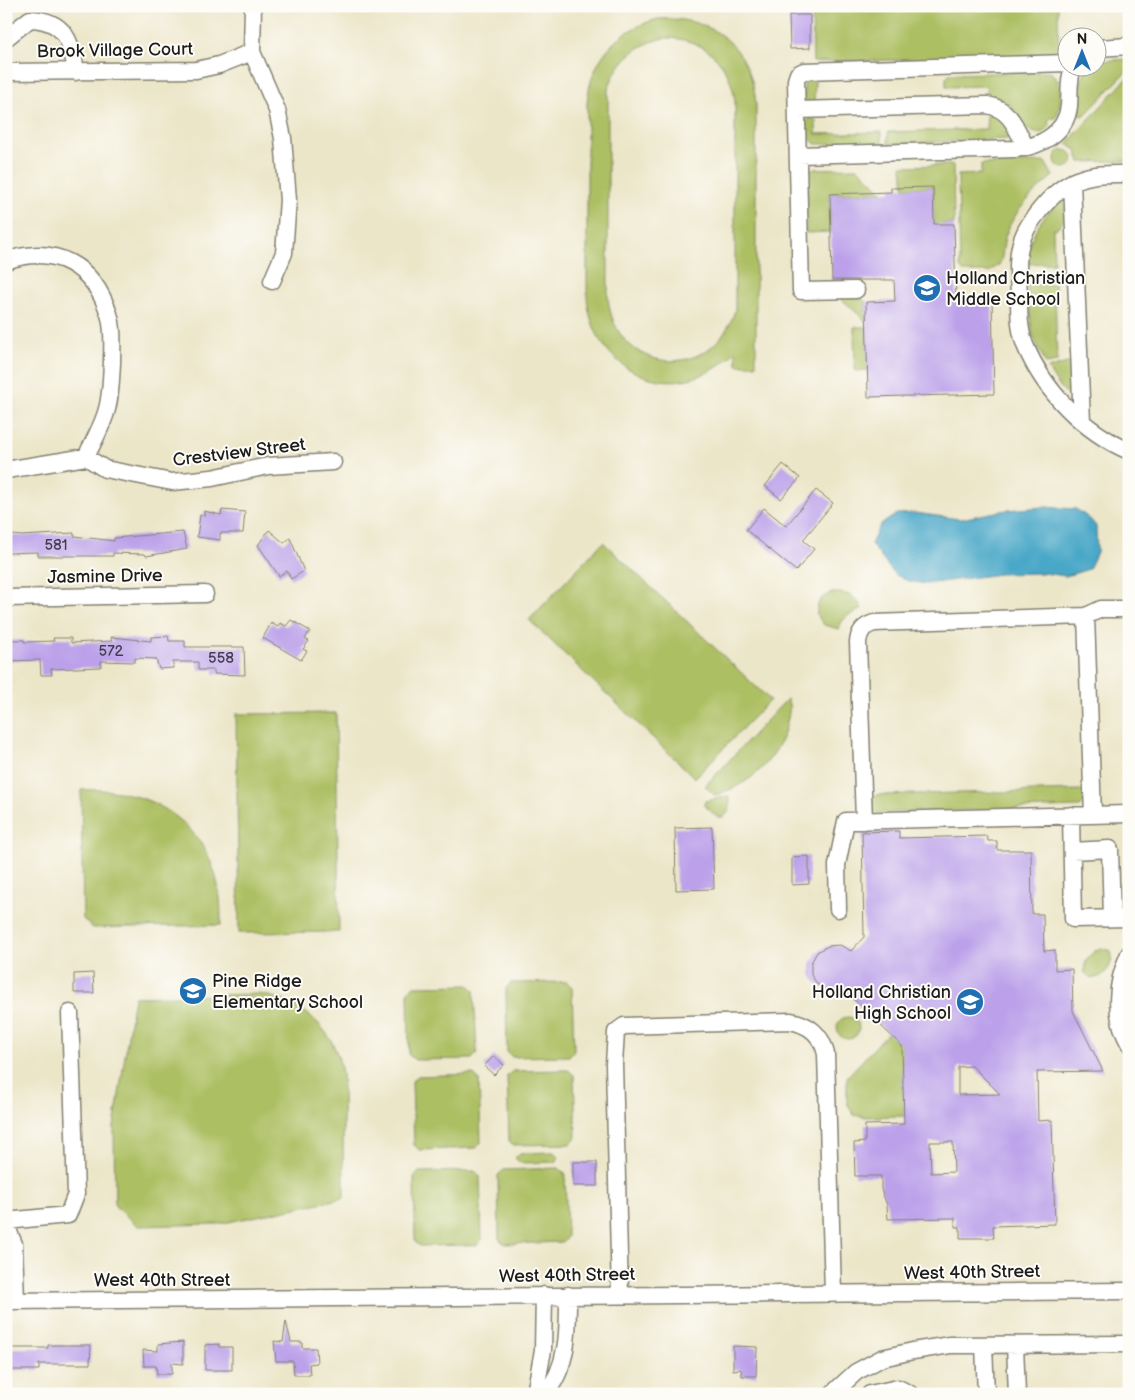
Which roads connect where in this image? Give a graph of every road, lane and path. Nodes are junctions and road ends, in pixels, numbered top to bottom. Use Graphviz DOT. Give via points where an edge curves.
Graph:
graph roads {
  1 [pos="253,6"];
  2 [pos="6,38"];
  3 [pos="1129,46"];
  4 [pos="1108,47"];
  5 [pos="252,52"];
  6 [pos="1058,63"];
  7 [pos="6,72"];
  8 [pos="76,72"];
  9 [pos="1070,78"];
  10 [pos="797,110"];
  11 [pos="1026,148"];
  12 [pos="798,155"];
  13 [pos="1129,174"];
  14 [pos="1072,182"];
  15 [pos="6,261"];
  16 [pos="272,281"];
  17 [pos="856,290"];
  18 [pos="1082,422"];
  19 [pos="1129,451"];
  20 [pos="86,457"];
  21 [pos="333,462"];
  22 [pos="6,470"];
  23 [pos="205,594"];
  24 [pos="6,598"];
  25 [pos="1129,609"];
  26 [pos="1086,616"];
  27 [pos="1129,814"];
  28 [pos="1071,815"];
  29 [pos="1093,815"];
  30 [pos="864,821"];
  31 [pos="1072,851"];
  32 [pos="838,909"];
  33 [pos="1121,918"];
  34 [pos="1129,954"];
  35 [pos="70,1013"];
  36 [pos="1129,1043"];
  37 [pos="6,1221"];
  38 [pos="6,1225"];
  39 [pos="1129,1291"];
  40 [pos="833,1293"];
  41 [pos="620,1294"];
  42 [pos="544,1295"];
  43 [pos="568,1295"];
  44 [pos="11,1301"];
  45 [pos="1129,1344"];
  46 [pos="984,1345"];
  47 [pos="1015,1345"];
  48 [pos="535,1394"];
  49 [pos="546,1394"];
  50 [pos="832,1394"];
  51 [pos="870,1394"];
  52 [pos="910,1394"];
  53 [pos="986,1394"];
  54 [pos="1017,1394"];
  1 -- 5 [label="street"];
  2 -- 8 [label="street" via="30,20 54,23 67,36"];
  3 -- 4 [label="street"];
  5 -- 8 [label="street, Brook Village Court" via="196,70"];
  5 -- 16 [label="street" via="277,110 283,138 288,200 286,230 284,253"];
  6 -- 10 [label="street" via="804,71 796,78"];
  7 -- 8 [label="street, Brook Village Court"];
  9 -- 11 [label="street" via="1069,109 1065,120 1049,138"];
  10 -- 11 [label="street" via="995,106 1008,115"];
  10 -- 12 [label="street"];
  11 -- 12 [label="street"];
  12 -- 17 [label="street" via="800,291"];
  13 -- 14 [label="street" via="1093,175"];
  14 -- 18 [label="street"];
  14 -- 18 [label="street" via="1054,194 1021,238 1019,315 1025,345 1041,375 1054,394"];
  15 -- 20 [label="street" via="49,254 70,262 91,277 110,316 112,346 108,409"];
  18 -- 19 [label="street"];
  20 -- 21 [label="street, Crestview Street" via="105,469 172,482 212,478 268,466"];
  20 -- 22 [label="street"];
  23 -- 24 [label="street, Jasmine Drive"];
  25 -- 26 [label="street" via="1102,610"];
  26 -- 29 [label="street"];
  26 -- 30 [label="street" via="874,623 866,626 858,642"];
  27 -- 29 [label="street"];
  28 -- 29 [label="street"];
  28 -- 30 [label="street"];
  28 -- 31 [label="street"];
  30 -- 32 [label="street" via="846,821 838,865"];
  31 -- 33 [label="street" via="1110,849"];
  31 -- 33 [label="street" via="1073,919"];
  34 -- 36 [label="street" via="1118,1005 1121,1025"];
  35 -- 37 [label="street" via="76,1194 68,1216"];
  38 -- 44 [label="street" via="14,1244"];
  39 -- 40 [label="street, West 40th Street"];
  40 -- 41 [label="street, West 40th Street"];
  40 -- 41 [label="street" via="826,1054 813,1031 790,1021 624,1026 616,1032"];
  41 -- 43 [label="street, West 40th Street"];
  42 -- 43 [label="street, West 40th Street"];
  42 -- 44 [label="street, West 40th Street"];
  42 -- 48 [label="street" via="543,1350"];
  43 -- 49 [label="street" via="566,1350"];
  45 -- 47 [label="street"];
  46 -- 47 [label="street"];
  46 -- 50 [label="street" via="950,1345 882,1358 856,1372"];
  46 -- 53 [label="street"];
  47 -- 54 [label="street"];
  51 -- 52 [label="street" via="898,1388"];
}
